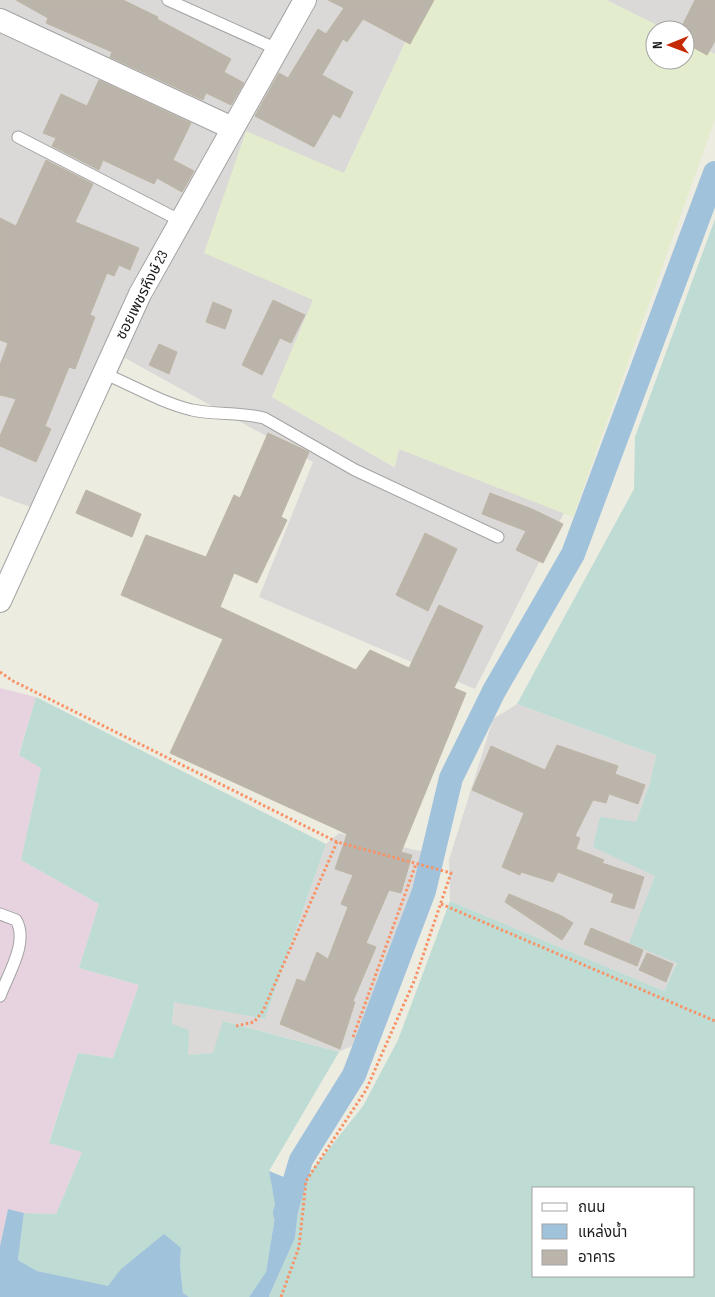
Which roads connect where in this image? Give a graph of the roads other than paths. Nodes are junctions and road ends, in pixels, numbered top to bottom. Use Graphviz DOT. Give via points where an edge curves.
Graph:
graph roads {
  1 [pos="168,0"];
  2 [pos="305,0"];
  3 [pos="0,20"];
  4 [pos="277,49"];
  5 [pos="232,128"];
  6 [pos="18,137"];
  7 [pos="181,222"];
  8 [pos="103,373"];
  9 [pos="498,537"];
  10 [pos="0,601"];
  11 [pos="0,914"];
  12 [pos="0,996"];
  1 -- 4 [label="lane"];
  2 -- 4 [label="street, ซอยเพชรหึงษ์ 23"];
  3 -- 5 [label="street"];
  4 -- 5 [label="street, ซอยเพชรหึงษ์ 23"];
  5 -- 7 [label="street, ซอยเพชรหึงษ์ 23"];
  6 -- 7 [label="lane"];
  7 -- 8 [label="street, ซอยเพชรหึงษ์ 23" via="140,294"];
  8 -- 9 [label="lane" via="190,409 264,418 355,470"];
  8 -- 10 [label="street, ซอยเพชรหึงษ์ 23"];
  11 -- 12 [label="lane" via="16,920 21,934"];
}
